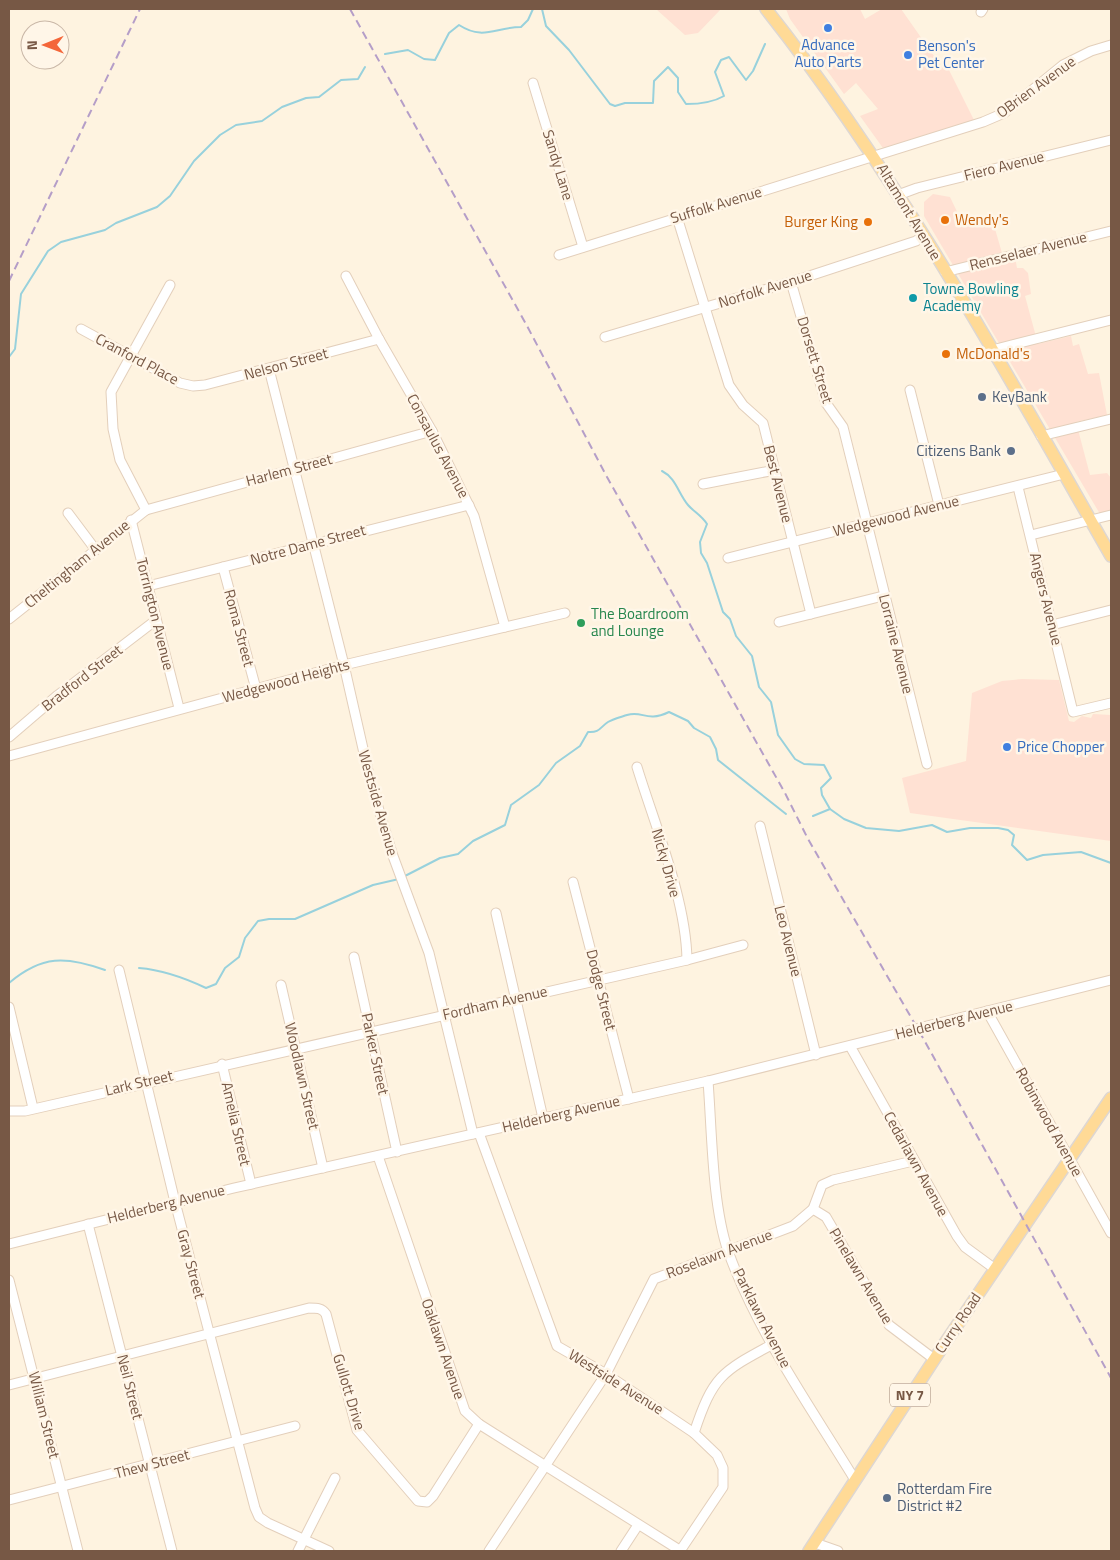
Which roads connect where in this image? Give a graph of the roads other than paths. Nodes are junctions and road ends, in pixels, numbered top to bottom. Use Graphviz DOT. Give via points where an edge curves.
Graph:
graph roads {
  1 [pos="766,9"];
  2 [pos="1111,45"];
  3 [pos="533,82"];
  4 [pos="1111,140"];
  5 [pos="874,156"];
  6 [pos="898,195"];
  7 [pos="677,217"];
  8 [pos="1111,231"];
  9 [pos="923,236"];
  10 [pos="584,247"];
  11 [pos="559,255"];
  12 [pos="945,272"];
  13 [pos="346,276"];
  14 [pos="791,282"];
  15 [pos="170,286"];
  16 [pos="704,307"];
  17 [pos="1111,320"];
  18 [pos="81,329"];
  19 [pos="605,337"];
  20 [pos="379,339"];
  21 [pos="992,350"];
  22 [pos="132,356"];
  23 [pos="268,369"];
  24 [pos="193,386"];
  25 [pos="910,390"];
  26 [pos="1111,419"];
  27 [pos="432,431"];
  28 [pos="1042,436"];
  29 [pos="293,468"];
  30 [pos="775,470"];
  31 [pos="1064,474"];
  32 [pos="703,484"];
  33 [pos="1018,487"];
  34 [pos="469,505"];
  35 [pos="939,505"];
  36 [pos="146,510"];
  37 [pos="68,513"];
  38 [pos="1111,515"];
  39 [pos="131,520"];
  40 [pos="1090,520"];
  41 [pos="867,523"];
  42 [pos="1030,534"];
  43 [pos="792,542"];
  44 [pos="314,544"];
  45 [pos="95,549"];
  46 [pos="1111,556"];
  47 [pos="728,558"];
  48 [pos="223,566"];
  49 [pos="148,586"];
  50 [pos="883,596"];
  51 [pos="1111,610"];
  52 [pos="565,613"];
  53 [pos="811,614"];
  54 [pos="9,620"];
  55 [pos="156,620"];
  56 [pos="779,622"];
  57 [pos="1052,625"];
  58 [pos="505,627"];
  59 [pos="344,665"];
  60 [pos="256,689"];
  61 [pos="1111,703"];
  62 [pos="179,708"];
  63 [pos="9,737"];
  64 [pos="9,756"];
  65 [pos="926,764"];
  66 [pos="637,767"];
  67 [pos="760,826"];
  68 [pos="573,882"];
  69 [pos="496,913"];
  70 [pos="743,945"];
  71 [pos="354,957"];
  72 [pos="687,960"];
  73 [pos="119,970"];
  74 [pos="598,980"];
  75 [pos="1111,980"];
  76 [pos="281,985"];
  77 [pos="516,998"];
  78 [pos="9,1007"];
  79 [pos="987,1012"];
  80 [pos="444,1015"];
  81 [pos="371,1031"];
  82 [pos="850,1046"];
  83 [pos="296,1047"];
  84 [pos="816,1055"];
  85 [pos="246,1059"];
  86 [pos="222,1064"];
  87 [pos="708,1081"];
  88 [pos="146,1082"];
  89 [pos="1111,1098"];
  90 [pos="629,1099"];
  91 [pos="33,1108"];
  92 [pos="9,1111"];
  93 [pos="543,1118"];
  94 [pos="476,1133"];
  95 [pos="397,1152"];
  96 [pos="378,1156"];
  97 [pos="1069,1159"];
  98 [pos="913,1161"];
  99 [pos="323,1168"];
  100 [pos="251,1184"];
  101 [pos="175,1202"];
  102 [pos="813,1209"];
  103 [pos="88,1224"];
  104 [pos="1111,1233"];
  105 [pos="9,1244"];
  106 [pos="728,1250"];
  107 [pos="995,1269"];
  108 [pos="9,1280"];
  109 [pos="209,1333"];
  110 [pos="773,1344"];
  111 [pos="122,1356"];
  112 [pos="934,1358"];
  113 [pos="606,1374"];
  114 [pos="34,1378"];
  115 [pos="9,1385"];
  116 [pos="479,1424"];
  117 [pos="295,1426"];
  118 [pos="694,1433"];
  119 [pos="237,1442"];
  120 [pos="150,1464"];
  121 [pos="546,1465"];
  122 [pos="335,1478"];
  123 [pos="855,1480"];
  124 [pos="62,1487"];
  125 [pos="9,1500"];
  126 [pos="638,1525"];
  127 [pos="304,1540"];
  128 [pos="812,1547"];
  129 [pos="78,1551"];
  130 [pos="172,1551"];
  131 [pos="298,1551"];
  132 [pos="329,1551"];
  133 [pos="489,1551"];
  134 [pos="621,1551"];
  135 [pos="681,1551"];
  136 [pos="838,1551"];
  1 -- 5 [label="main road, Altamont Avenue" via="823,82"];
  2 -- 5 [label="street, OBrien Avenue" via="1063,65 1004,113"];
  3 -- 10 [label="street, Sandy Lane"];
  4 -- 6 [label="street, Fiero Avenue"];
  5 -- 6 [label="main road, Altamont Avenue"];
  5 -- 7 [label="street, Suffolk Avenue"];
  6 -- 9 [label="main road, Altamont Avenue"];
  7 -- 10 [label="street, Suffolk Avenue"];
  7 -- 16 [label="street, Best Avenue"];
  8 -- 12 [label="street, Rensselaer Avenue"];
  9 -- 12 [label="main road, Altamont Avenue"];
  9 -- 14 [label="street, Norfolk Avenue"];
  10 -- 11 [label="street, Suffolk Avenue"];
  12 -- 21 [label="main road, Altamont Avenue"];
  13 -- 20 [label="street, Consaulus Avenue"];
  14 -- 16 [label="street, Norfolk Avenue"];
  14 -- 41 [label="street, Dorsett Street" via="826,403 843,427"];
  15 -- 22 [label="street"];
  16 -- 19 [label="street, Norfolk Avenue"];
  16 -- 30 [label="street, Best Avenue" via="729,385 743,405 763,423"];
  17 -- 21 [label="street"];
  18 -- 22 [label="street, Cranford Place"];
  20 -- 23 [label="street, Nelson Street"];
  20 -- 27 [label="street, Consaulus Avenue"];
  21 -- 28 [label="main road, Altamont Avenue"];
  22 -- 24 [label="street, Cranford Place" via="180,383"];
  22 -- 36 [label="street" via="111,392 113,429 120,460"];
  23 -- 24 [label="street, Nelson Street"];
  23 -- 29 [label="street, Westside Avenue"];
  25 -- 35 [label="street"];
  26 -- 28 [label="street"];
  27 -- 29 [label="street, Harlem Street"];
  27 -- 34 [label="street, Consaulus Avenue"];
  28 -- 31 [label="main road, Altamont Avenue"];
  29 -- 36 [label="street, Harlem Street"];
  29 -- 44 [label="street, Westside Avenue"];
  30 -- 32 [label="street"];
  30 -- 43 [label="street, Best Avenue"];
  31 -- 33 [label="street, Wedgewood Avenue"];
  31 -- 40 [label="main road, Altamont Avenue"];
  33 -- 35 [label="street, Wedgewood Avenue"];
  33 -- 42 [label="street, Angers Avenue"];
  34 -- 44 [label="street, Notre Dame Street"];
  34 -- 58 [label="street, Consaulus Avenue" via="481,535"];
  35 -- 41 [label="street, Wedgewood Avenue"];
  36 -- 39 [label="street, Cheltingham Avenue"];
  37 -- 45 [label="street"];
  38 -- 40 [label="street"];
  39 -- 45 [label="street, Cheltingham Avenue"];
  39 -- 49 [label="street, Torrington Avenue"];
  40 -- 42 [label="street"];
  40 -- 46 [label="main road, Altamont Avenue"];
  41 -- 43 [label="street, Wedgewood Avenue"];
  41 -- 50 [label="street, Lorraine Avenue"];
  42 -- 57 [label="street, Angers Avenue"];
  43 -- 47 [label="street, Wedgewood Avenue"];
  43 -- 53 [label="street, Best Avenue"];
  44 -- 48 [label="street, Notre Dame Street"];
  44 -- 59 [label="street, Westside Avenue"];
  45 -- 54 [label="street, Cheltingham Avenue"];
  48 -- 49 [label="street, Notre Dame Street"];
  48 -- 60 [label="street, Roma Street"];
  49 -- 55 [label="street, Torrington Avenue"];
  50 -- 53 [label="street"];
  50 -- 65 [label="street, Lorraine Avenue"];
  51 -- 57 [label="street"];
  52 -- 58 [label="street, Wedgewood Heights"];
  53 -- 56 [label="street"];
  55 -- 62 [label="street, Torrington Avenue"];
  55 -- 63 [label="street, Bradford Street"];
  57 -- 61 [label="street, Angers Avenue" via="1073,712"];
  58 -- 59 [label="street, Wedgewood Heights"];
  59 -- 60 [label="street, Wedgewood Heights"];
  59 -- 80 [label="street, Westside Avenue" via="371,784 429,952"];
  60 -- 62 [label="street, Wedgewood Heights"];
  62 -- 64 [label="street, Wedgewood Heights"];
  66 -- 72 [label="street, Nicky Drive" via="674,885 687,938"];
  67 -- 84 [label="street, Leo Avenue"];
  68 -- 74 [label="street, Dodge Street"];
  69 -- 77 [label="street"];
  70 -- 72 [label="street, Fordham Avenue"];
  71 -- 81 [label="street, Parker Street"];
  72 -- 74 [label="street, Fordham Avenue"];
  73 -- 88 [label="street, Gray Street"];
  74 -- 77 [label="street, Fordham Avenue"];
  74 -- 90 [label="street, Dodge Street"];
  75 -- 79 [label="street, Helderberg Avenue"];
  76 -- 83 [label="street, Woodlawn Street"];
  77 -- 80 [label="street, Fordham Avenue"];
  77 -- 93 [label="street"];
  78 -- 91 [label="street"];
  79 -- 82 [label="street, Helderberg Avenue"];
  79 -- 97 [label="street, Robinwood Avenue"];
  80 -- 81 [label="street, Fordham Avenue"];
  80 -- 94 [label="street, Westside Avenue"];
  81 -- 83 [label="street, Fordham Avenue"];
  81 -- 95 [label="street, Parker Street"];
  82 -- 84 [label="street, Helderberg Avenue"];
  82 -- 98 [label="street, Cedarlawn Avenue"];
  83 -- 85 [label="street, Fordham Avenue"];
  83 -- 99 [label="street, Woodlawn Street"];
  84 -- 87 [label="street, Helderberg Avenue"];
  85 -- 86 [label="street, Lark Street"];
  86 -- 88 [label="street, Lark Street"];
  86 -- 100 [label="street, Amelia Street"];
  87 -- 90 [label="street, Helderberg Avenue"];
  87 -- 106 [label="street, Parklawn Avenue" via="719,1215"];
  88 -- 91 [label="street, Lark Street"];
  88 -- 101 [label="street, Gray Street"];
  89 -- 97 [label="main road, Curry Road / NY 7"];
  90 -- 93 [label="street, Helderberg Avenue"];
  91 -- 92 [label="street, Lark Street"];
  93 -- 94 [label="street, Helderberg Avenue"];
  94 -- 95 [label="street, Helderberg Avenue"];
  94 -- 113 [label="street, Westside Avenue" via="557,1346"];
  95 -- 96 [label="street, Helderberg Avenue"];
  96 -- 99 [label="street, Helderberg Avenue"];
  96 -- 116 [label="street, Oaklawn Avenue" via="455,1387 465,1411"];
  97 -- 104 [label="street, Robinwood Avenue"];
  97 -- 107 [label="main road, Curry Road / NY 7"];
  98 -- 102 [label="street, Roselawn Avenue" via="822,1185"];
  98 -- 107 [label="street, Cedarlawn Avenue" via="965,1247"];
  99 -- 100 [label="street, Helderberg Avenue"];
  100 -- 101 [label="street, Helderberg Avenue"];
  101 -- 103 [label="street, Helderberg Avenue"];
  101 -- 109 [label="street, Gray Street"];
  102 -- 106 [label="street, Roselawn Avenue" via="793,1226"];
  102 -- 112 [label="street, Pinelawn Avenue" via="826,1217 889,1325"];
  103 -- 105 [label="street, Helderberg Avenue"];
  103 -- 111 [label="street, Neil Street"];
  106 -- 110 [label="street, Parklawn Avenue" via="745,1292"];
  106 -- 113 [label="street, Roselawn Avenue" via="654,1279"];
  107 -- 112 [label="main road, Curry Road / NY 7"];
  108 -- 114 [label="street, William Street"];
  109 -- 111 [label="street"];
  109 -- 116 [label="street, Gullott Drive" via="309,1308 323,1310 357,1430 418,1501 427,1502 433,1496"];
  109 -- 119 [label="street, Gray Street"];
  110 -- 118 [label="street" via="735,1364 716,1382"];
  110 -- 123 [label="street, Parklawn Avenue"];
  111 -- 114 [label="street"];
  111 -- 120 [label="street, Neil Street"];
  112 -- 123 [label="main road, Curry Road / NY 7"];
  113 -- 118 [label="street, Westside Avenue"];
  113 -- 121 [label="street, Roselawn Avenue"];
  114 -- 115 [label="street"];
  114 -- 124 [label="street, William Street"];
  116 -- 121 [label="street, Oaklawn Avenue"];
  117 -- 119 [label="street, Thew Street"];
  118 -- 135 [label="street, Westside Avenue" via="717,1455 723,1468 723,1487"];
  119 -- 120 [label="street, Thew Street"];
  119 -- 127 [label="street, Gray Street" via="259,1517"];
  120 -- 124 [label="street, Thew Street"];
  120 -- 130 [label="street, Neil Street"];
  121 -- 126 [label="street, Oaklawn Avenue"];
  121 -- 133 [label="street, Roselawn Avenue"];
  122 -- 127 [label="street"];
  123 -- 128 [label="main road, Curry Road / NY 7"];
  124 -- 125 [label="street, Thew Street"];
  124 -- 129 [label="street, William Street"];
  126 -- 134 [label="street"];
  126 -- 135 [label="street, Oaklawn Avenue"];
  127 -- 131 [label="street"];
  127 -- 132 [label="street, Gray Street"];
  128 -- 136 [label="street"];
}
